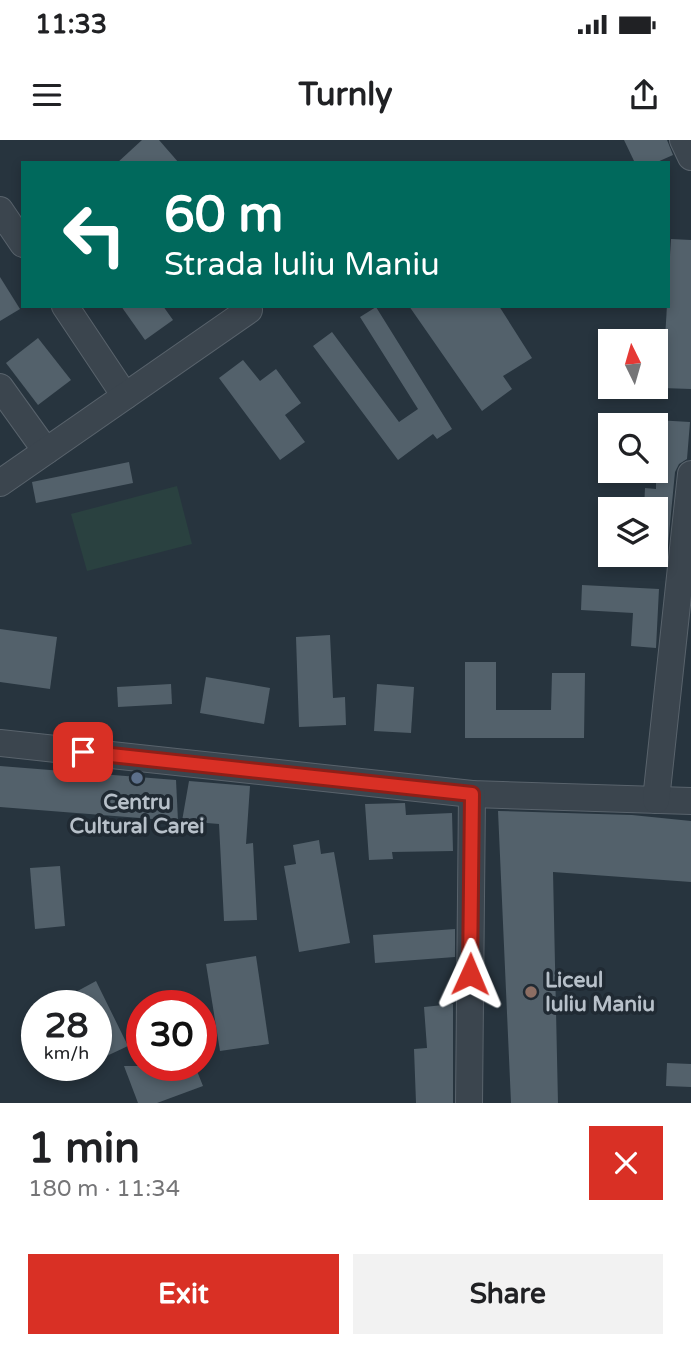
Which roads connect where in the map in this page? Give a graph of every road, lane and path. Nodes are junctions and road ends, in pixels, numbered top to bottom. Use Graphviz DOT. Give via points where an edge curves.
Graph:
graph roads {
  1 [pos="683,140"];
  2 [pos="691,157"];
  3 [pos="0,210"];
  4 [pos="21,241"];
  5 [pos="66,308"];
  6 [pos="249,310"];
  7 [pos="0,387"];
  8 [pos="125,396"];
  9 [pos="46,451"];
  10 [pos="691,474"];
  11 [pos="0,483"];
  12 [pos="0,743"];
  13 [pos="472,794"];
  14 [pos="656,800"];
  15 [pos="691,801"];
  16 [pos="469,1103"];
  1 -- 2 [label="street"];
  3 -- 4 [label="street"];
  5 -- 8 [label="street"];
  6 -- 8 [label="street"];
  7 -- 9 [label="street"];
  8 -- 9 [label="street"];
  9 -- 11 [label="street"];
  10 -- 14 [label="street"];
  12 -- 13 [label="street"];
  13 -- 14 [label="street"];
  13 -- 16 [label="street"];
  14 -- 15 [label="street"];
}
